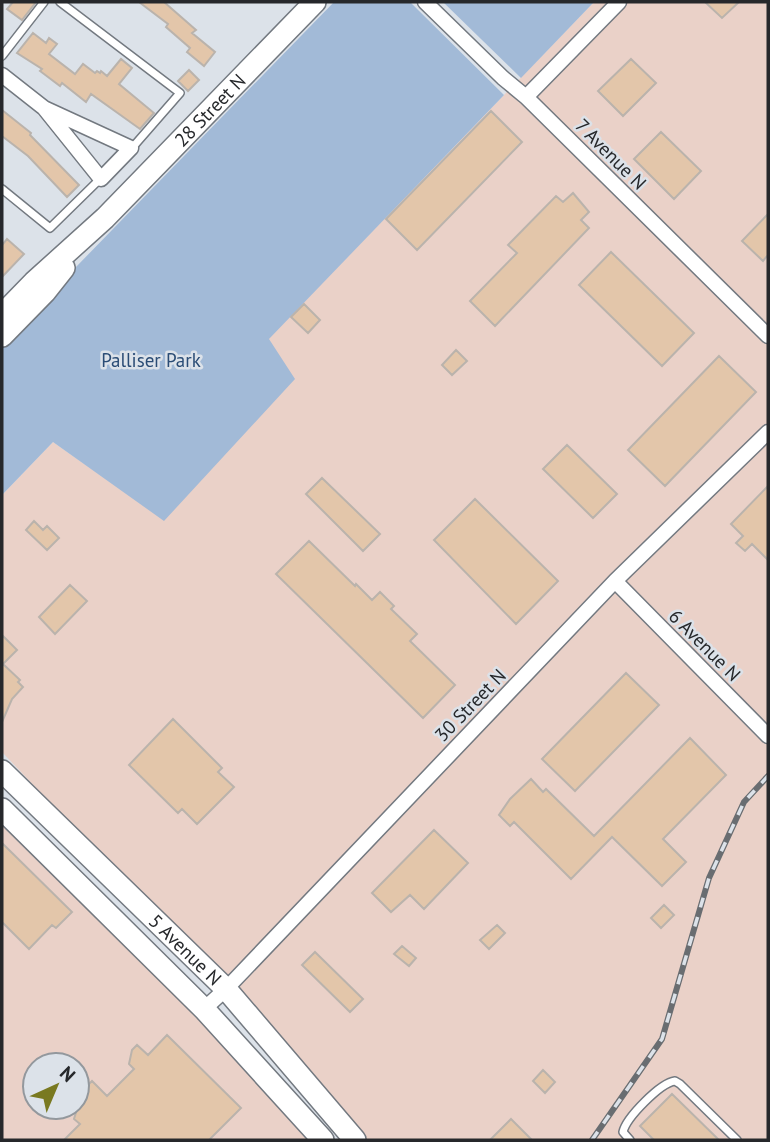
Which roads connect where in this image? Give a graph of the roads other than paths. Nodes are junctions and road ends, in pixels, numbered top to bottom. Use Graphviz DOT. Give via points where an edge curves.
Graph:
graph roads {
  1 [pos="44,2"];
  2 [pos="60,2"];
  3 [pos="315,2"];
  4 [pos="425,2"];
  5 [pos="619,2"];
  6 [pos="2,56"];
  7 [pos="2,75"];
  8 [pos="526,97"];
  9 [pos="44,108"];
  10 [pos="131,148"];
  11 [pos="101,178"];
  12 [pos="2,189"];
  13 [pos="105,218"];
  14 [pos="10,300"];
  15 [pos="2,315"];
  16 [pos="2,336"];
  17 [pos="768,336"];
  18 [pos="768,432"];
  19 [pos="615,581"];
  20 [pos="768,736"];
  21 [pos="2,771"];
  22 [pos="2,809"];
  23 [pos="226,989"];
  24 [pos="204,1009"];
  25 [pos="350,1139"];
  26 [pos="323,1140"];
  27 [pos="630,1140"];
  28 [pos="737,1140"];
  1 -- 6 [label="lane"];
  2 -- 10 [label="lane" via="180,93"];
  3 -- 13 [label="main road, 28 Street N"];
  4 -- 8 [label="street, 7 Avenue N"];
  5 -- 8 [label="street"];
  7 -- 9 [label="street"];
  8 -- 17 [label="street, 7 Avenue N"];
  9 -- 10 [label="street"];
  9 -- 11 [label="street"];
  10 -- 11 [label="street"];
  11 -- 12 [label="lane" via="50,228"];
  13 -- 14 [label="main road, 28 Street N"];
  13 -- 16 [label="main road, 28 Street N" via="46,292"];
  14 -- 15 [label="main road, 28 Street N"];
  18 -- 19 [label="street, 30 Street N"];
  19 -- 20 [label="street, 6 Avenue N"];
  19 -- 23 [label="street, 30 Street N"];
  21 -- 23 [label="main road, 5 Avenue N"];
  22 -- 24 [label="main road, 5 Avenue N"];
  23 -- 24 [label="street, 30 Street N"];
  23 -- 25 [label="main road, 5 Avenue N"];
  24 -- 26 [label="main road, 5 Avenue N"];
  27 -- 28 [label="lane" via="623,1132 628,1121 663,1085 675,1082"];
}
